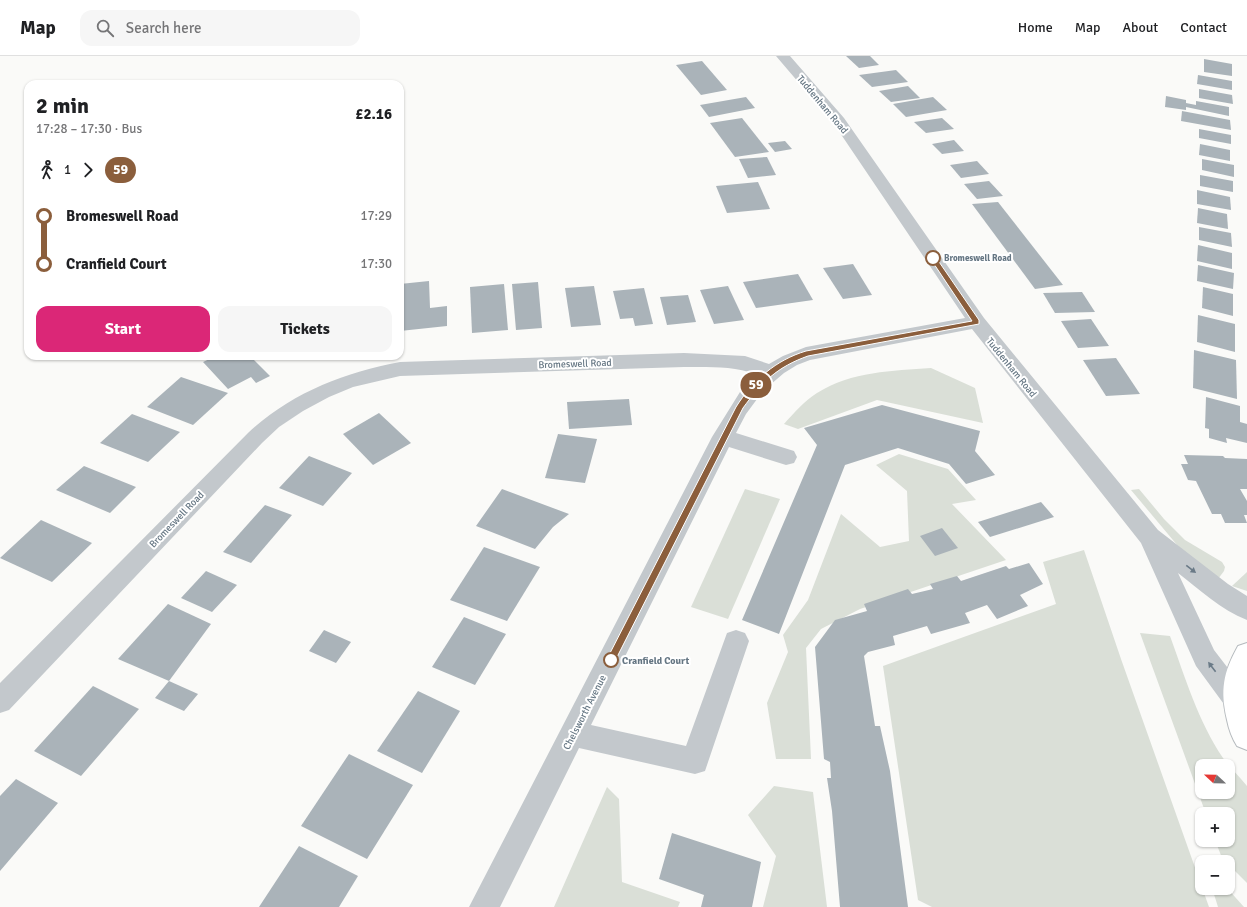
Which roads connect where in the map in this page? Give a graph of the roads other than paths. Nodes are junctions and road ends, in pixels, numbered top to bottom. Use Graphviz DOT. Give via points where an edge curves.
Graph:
graph roads {
  1 [pos="783,56"];
  2 [pos="977,322"];
  3 [pos="378,364"];
  4 [pos="770,372"];
  5 [pos="723,437"];
  6 [pos="786,457"];
  7 [pos="1150,537"];
  8 [pos="1247,609"];
  9 [pos="736,641"];
  10 [pos="1247,654"];
  11 [pos="1235,698"];
  12 [pos="0,701"];
  13 [pos="574,734"];
  14 [pos="1247,737"];
  15 [pos="484,907"];
  1 -- 2 [label="street, Tuddenham Road" via="839,121"];
  2 -- 4 [label="street, Chelsworth Avenue" via="806,354 791,359"];
  2 -- 7 [label="street, Tuddenham Road"];
  3 -- 4 [label="street, Bromeswell Road" via="429,367 684,360 740,362"];
  3 -- 12 [label="street, Bromeswell Road" via="296,406 272,422"];
  4 -- 5 [label="street, Chelsworth Avenue" via="754,387"];
  5 -- 6 [label="street"];
  5 -- 13 [label="street, Chelsworth Avenue"];
  7 -- 8 [label="street, Tuddenham Road, one-way" via="1219,591"];
  11 -- 7 [label="street, Tuddenham Road, one-way" via="1204,658"];
  9 -- 13 [label="street" via="695,761"];
  10 -- 11 [label="main road" via="1240,665"];
  11 -- 14 [label="main road"];
  13 -- 15 [label="street, Chelsworth Avenue"];
}
